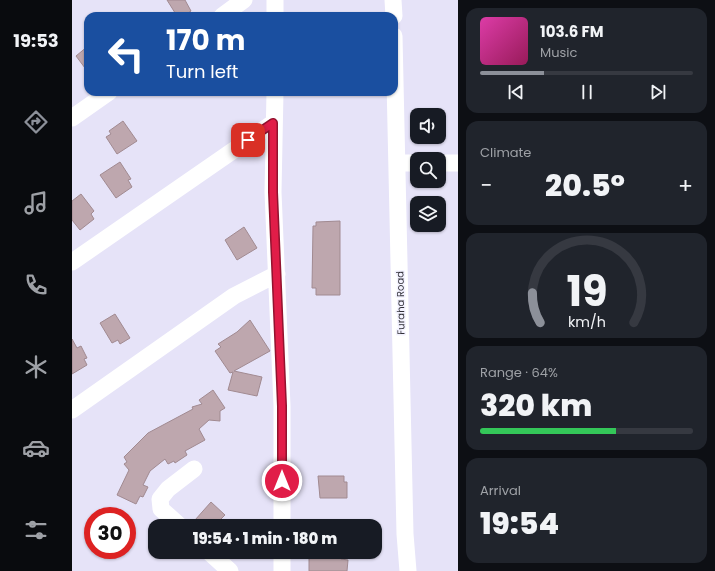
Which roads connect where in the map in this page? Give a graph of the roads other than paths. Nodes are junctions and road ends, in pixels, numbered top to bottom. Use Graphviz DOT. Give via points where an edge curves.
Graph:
graph roads {
  1 [pos="244,0"];
  2 [pos="275,0"];
  3 [pos="393,0"];
  4 [pos="228,12"];
  5 [pos="275,12"];
  6 [pos="394,12"];
  7 [pos="102,96"];
  8 [pos="275,96"];
  9 [pos="395,96"];
  10 [pos="72,118"];
  11 [pos="273,123"];
  12 [pos="397,163"];
  13 [pos="410,163"];
  14 [pos="446,163"];
  15 [pos="458,163"];
  16 [pos="72,262"];
  17 [pos="277,274"];
  18 [pos="72,410"];
  19 [pos="194,469"];
  20 [pos="172,519"];
  21 [pos="282,519"];
  22 [pos="217,559"];
  23 [pos="282,559"];
  24 [pos="230,571"];
  25 [pos="282,571"];
  26 [pos="408,571"];
  1 -- 4 [label="street"];
  2 -- 5 [label="street"];
  3 -- 6 [label="street"];
  7 -- 10 [label="street"];
  8 -- 11 [label="street"];
  9 -- 12 [label="street, Furaha Road"];
  11 -- 16 [label="street"];
  11 -- 17 [label="street"];
  12 -- 13 [label="street"];
  12 -- 26 [label="street, Furaha Road" via="405,534"];
  14 -- 15 [label="street"];
  17 -- 18 [label="street" via="234,296"];
  17 -- 21 [label="street" via="282,406"];
  19 -- 20 [label="street" via="168,489 160,499 161,509"];
  22 -- 24 [label="street"];
  23 -- 25 [label="street"];
}
